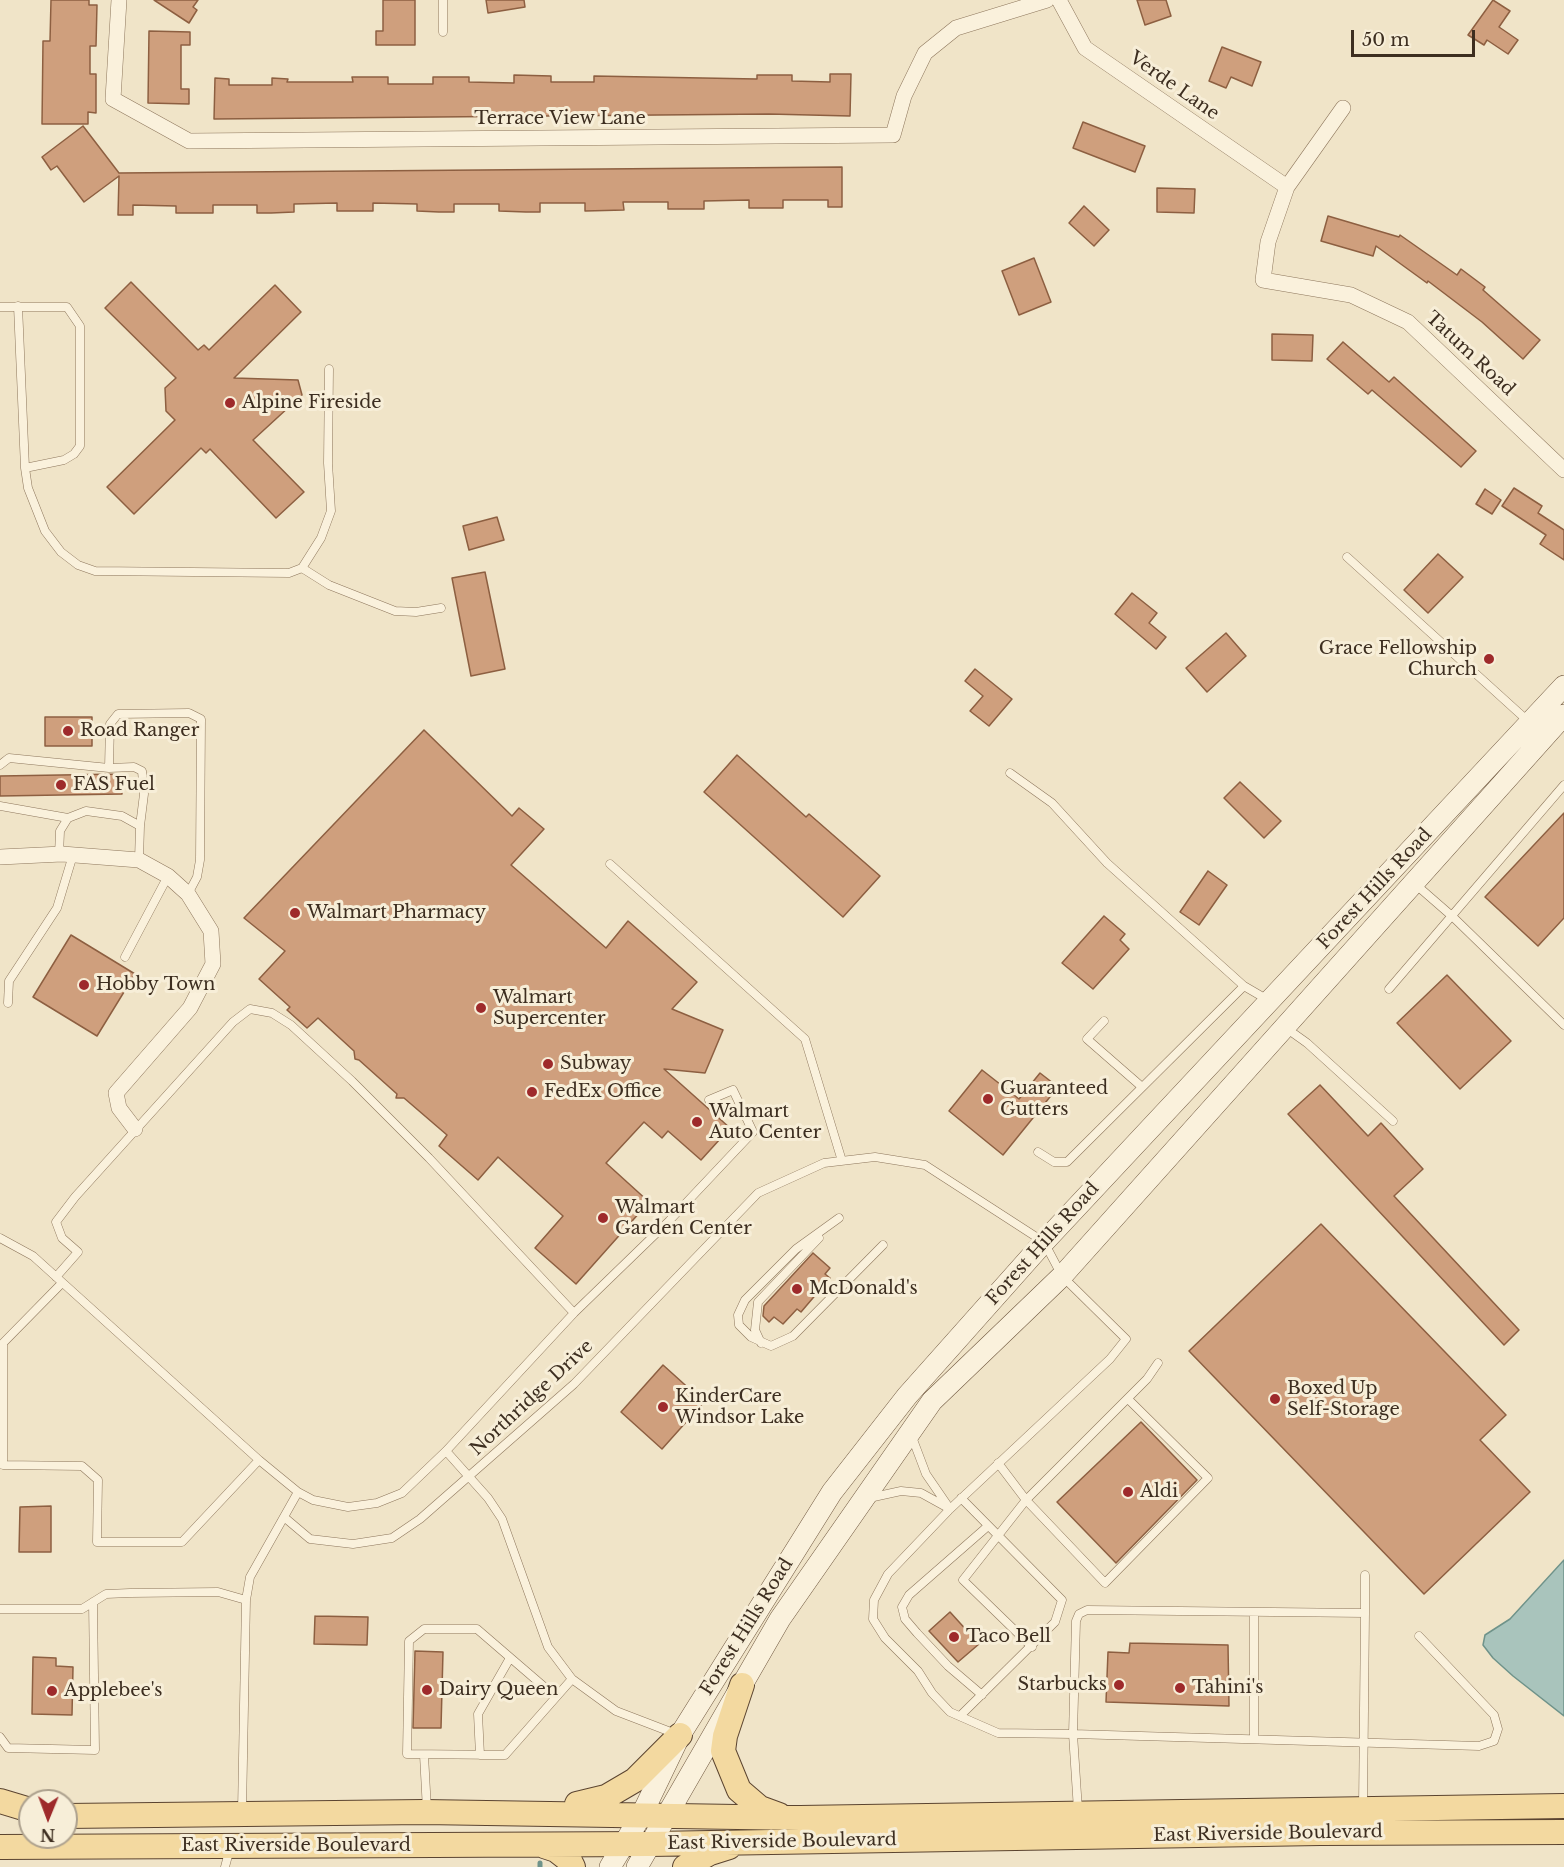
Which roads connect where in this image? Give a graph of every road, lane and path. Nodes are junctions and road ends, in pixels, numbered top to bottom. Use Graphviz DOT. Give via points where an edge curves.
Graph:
graph roads {
  1 [pos="119,0"];
  2 [pos="443,0"];
  3 [pos="1047,0"];
  4 [pos="1059,0"];
  5 [pos="443,32"];
  6 [pos="1343,108"];
  7 [pos="1287,187"];
  8 [pos="18,306"];
  9 [pos="0,307"];
  10 [pos="328,369"];
  11 [pos="25,468"];
  12 [pos="1564,470"];
  13 [pos="1347,557"];
  14 [pos="302,568"];
  15 [pos="441,608"];
  16 [pos="1564,687"];
  17 [pos="1564,715"];
  18 [pos="1531,723"];
  19 [pos="0,765"];
  20 [pos="110,768"];
  21 [pos="1010,773"];
  22 [pos="1564,785"];
  23 [pos="0,806"];
  24 [pos="68,818"];
  25 [pos="140,826"];
  26 [pos="66,855"];
  27 [pos="0,857"];
  28 [pos="139,860"];
  29 [pos="610,864"];
  30 [pos="168,876"];
  31 [pos="1413,882"];
  32 [pos="188,894"];
  33 [pos="1453,917"];
  34 [pos="125,957"];
  35 [pos="1244,986"];
  36 [pos="1389,989"];
  37 [pos="1269,1000"];
  38 [pos="8,1003"];
  39 [pos="1104,1022"];
  40 [pos="1564,1024"];
  41 [pos="1284,1027"];
  42 [pos="1142,1087"];
  43 [pos="709,1100"];
  44 [pos="1393,1121"];
  45 [pos="135,1129"];
  46 [pos="1038,1152"];
  47 [pos="842,1161"];
  48 [pos="2,1240"];
  49 [pos="1044,1242"];
  50 [pos="883,1245"];
  51 [pos="1062,1276"];
  52 [pos="59,1280"];
  53 [pos="574,1313"];
  54 [pos="761,1343"];
  55 [pos="1158,1363"];
  56 [pos="1128,1399"];
  57 [pos="911,1432"];
  58 [pos="446,1451"];
  59 [pos="259,1460"];
  60 [pos="998,1463"];
  61 [pos="468,1478"];
  62 [pos="298,1492"];
  63 [pos="864,1498"];
  64 [pos="962,1498"];
  65 [pos="1026,1500"];
  66 [pos="950,1509"];
  67 [pos="284,1517"];
  68 [pos="988,1526"];
  69 [pos="996,1536"];
  70 [pos="1365,1575"];
  71 [pos="246,1599"];
  72 [pos="93,1602"];
  73 [pos="0,1609"];
  74 [pos="1254,1612"];
  75 [pos="1365,1613"];
  76 [pos="1419,1636"];
  77 [pos="1032,1647"];
  78 [pos="510,1658"];
  79 [pos="572,1679"];
  80 [pos="742,1686"];
  81 [pos="982,1695"];
  82 [pos="556,1697"];
  83 [pos="960,1716"];
  84 [pos="1073,1734"];
  85 [pos="680,1736"];
  86 [pos="0,1737"];
  87 [pos="1254,1738"];
  88 [pos="1364,1741"];
  89 [pos="424,1755"];
  90 [pos="480,1755"];
  91 [pos="0,1801"];
  92 [pos="18,1806"];
  93 [pos="1564,1806"];
  94 [pos="1364,1809"];
  95 [pos="427,1812"];
  96 [pos="509,1813"];
  97 [pos="1078,1813"];
  98 [pos="642,1814"];
  99 [pos="241,1815"];
  100 [pos="669,1815"];
  101 [pos="0,1816"];
  102 [pos="18,1816"];
  103 [pos="78,1816"];
  104 [pos="784,1817"];
  105 [pos="1564,1832"];
  106 [pos="746,1841"];
  107 [pos="624,1844"];
  108 [pos="650,1844"];
  109 [pos="517,1845"];
  110 [pos="0,1847"];
  111 [pos="228,1857"];
  112 [pos="573,1867"];
  113 [pos="610,1867"];
  114 [pos="637,1867"];
  115 [pos="685,1867"];
  1 -- 3 [label="street, Terrace View Lane" via="113,99 189,141 893,135 904,96 926,53 956,28"];
  2 -- 5 [label="lane"];
  4 -- 7 [label="street, Verde Lane" via="1085,48"];
  6 -- 7 [label="street"];
  7 -- 12 [label="street, Tatum Road" via="1268,242 1263,280 1351,296 1408,322"];
  8 -- 9 [label="lane"];
  8 -- 11 [label="lane"];
  8 -- 11 [label="lane" via="67,307 80,326 80,446 64,460"];
  10 -- 14 [label="lane" via="331,511 321,538"];
  11 -- 14 [label="lane" via="28,488 45,531 61,552 95,572 289,573"];
  13 -- 18 [label="lane"];
  14 -- 15 [label="lane" via="329,585 395,611"];
  16 -- 18 [label="street, Forest Hills Road"];
  17 -- 31 [label="street, Forest Hills Road"];
  18 -- 37 [label="street, Forest Hills Road"];
  19 -- 20 [label="lane" via="9,758"];
  20 -- 25 [label="lane" via="134,767 142,771"];
  20 -- 32 [label="lane" via="110,724 118,714 189,713 201,719 200,860 197,878"];
  21 -- 35 [label="lane" via="1052,803 1107,863"];
  22 -- 33 [label="lane"];
  23 -- 24 [label="lane"];
  24 -- 25 [label="lane" via="98,813 122,816"];
  24 -- 26 [label="lane" via="60,831"];
  25 -- 28 [label="lane"];
  26 -- 27 [label="street"];
  26 -- 28 [label="street"];
  26 -- 38 [label="lane" via="57,908 9,981"];
  28 -- 30 [label="street"];
  29 -- 47 [label="lane" via="805,1039"];
  30 -- 32 [label="street"];
  30 -- 34 [label="lane"];
  31 -- 33 [label="lane"];
  31 -- 41 [label="street, Forest Hills Road"];
  32 -- 45 [label="street" via="211,931 213,964 190,1008 116,1093 119,1108"];
  33 -- 36 [label="lane"];
  33 -- 40 [label="lane"];
  35 -- 37 [label="lane"];
  35 -- 42 [label="lane"];
  37 -- 49 [label="street, Forest Hills Road"];
  39 -- 42 [label="lane" via="1087,1039"];
  41 -- 44 [label="lane"];
  41 -- 51 [label="street, Forest Hills Road"];
  42 -- 46 [label="lane" via="1067,1162 1054,1162"];
  43 -- 53 [label="lane" via="733,1090 753,1132"];
  45 -- 52 [label="lane" via="57,1222 62,1238 78,1252"];
  45 -- 53 [label="lane" via="232,1022 250,1009 272,1013 291,1025 359,1087"];
  47 -- 49 [label="lane, Northridge Drive" via="875,1157 925,1165"];
  47 -- 61 [label="lane, Northridge Drive" via="824,1163 758,1193 574,1384"];
  48 -- 52 [label="lane" via="33,1256"];
  49 -- 51 [label="lane"];
  49 -- 85 [label="street, Forest Hills Road" via="907,1396 832,1492"];
  50 -- 54 [label="lane" via="793,1336 771,1346"];
  51 -- 57 [label="street, Forest Hills Road" via="932,1401"];
  51 -- 60 [label="lane" via="1126,1339 1110,1359"];
  52 -- 59 [label="lane"];
  52 -- 59 [label="lane" via="3,1343 3,1465 82,1466 98,1480 97,1542 182,1542"];
  53 -- 58 [label="lane"];
  54 -- 54 [label="lane" via="739,1325 738,1315 745,1300 796,1249 839,1218 758,1302 755,1330"];
  55 -- 56 [label="lane"];
  56 -- 65 [label="lane"];
  56 -- 65 [label="lane" via="1208,1478 1105,1583"];
  57 -- 63 [label="street, Forest Hills Road"];
  57 -- 66 [label="lane" via="926,1474"];
  58 -- 61 [label="lane"];
  58 -- 62 [label="lane" via="402,1493 377,1503 348,1507 313,1500"];
  59 -- 62 [label="lane"];
  60 -- 64 [label="lane"];
  60 -- 65 [label="lane"];
  61 -- 67 [label="lane, Northridge Drive" via="420,1520 392,1538 353,1544 310,1539"];
  61 -- 79 [label="lane" via="502,1519 548,1647"];
  62 -- 67 [label="lane"];
  63 -- 66 [label="lane" via="901,1491 921,1493"];
  63 -- 80 [label="street, Forest Hills Road" via="780,1619"];
  64 -- 66 [label="lane"];
  64 -- 68 [label="lane"];
  65 -- 69 [label="lane"];
  66 -- 83 [label="lane" via="888,1574 874,1600 873,1619 932,1693 950,1712"];
  67 -- 71 [label="lane" via="250,1577"];
  68 -- 69 [label="lane"];
  68 -- 81 [label="lane" via="909,1595 902,1607 905,1619 917,1633"];
  69 -- 77 [label="lane" via="1062,1600 1055,1622"];
  69 -- 77 [label="lane" via="963,1580"];
  70 -- 75 [label="lane"];
  71 -- 72 [label="lane" via="218,1592 130,1593 106,1594"];
  71 -- 99 [label="lane"];
  72 -- 73 [label="lane" via="82,1609"];
  72 -- 86 [label="lane" via="95,1750 8,1748"];
  74 -- 75 [label="lane"];
  74 -- 84 [label="lane" via="1087,1610 1079,1614"];
  74 -- 87 [label="lane"];
  75 -- 88 [label="lane"];
  76 -- 88 [label="lane" via="1494,1715 1498,1729 1494,1741 1479,1746"];
  77 -- 81 [label="lane"];
  78 -- 82 [label="lane"];
  78 -- 89 [label="lane" via="477,1629 424,1629 409,1641 407,1754"];
  78 -- 90 [label="lane" via="478,1714"];
  79 -- 82 [label="lane"];
  79 -- 85 [label="lane" via="616,1711"];
  80 -- 100 [label="street, Forest Hills Road"];
  80 -- 104 [label="main road" via="723,1751 739,1790 760,1808"];
  81 -- 83 [label="lane"];
  82 -- 90 [label="lane" via="505,1755"];
  83 -- 84 [label="lane" via="998,1733"];
  84 -- 87 [label="lane"];
  84 -- 97 [label="lane"];
  85 -- 96 [label="main road" via="635,1780 606,1797"];
  85 -- 98 [label="street, Forest Hills Road"];
  87 -- 88 [label="lane"];
  88 -- 94 [label="lane"];
  89 -- 90 [label="lane"];
  89 -- 95 [label="lane"];
  91 -- 92 [label="main road"];
  93 -- 94 [label="main road, East Riverside Boulevard"];
  94 -- 97 [label="main road, East Riverside Boulevard"];
  95 -- 96 [label="main road, East Riverside Boulevard"];
  95 -- 99 [label="main road, East Riverside Boulevard"];
  96 -- 98 [label="main road, East Riverside Boulevard"];
  97 -- 104 [label="main road, East Riverside Boulevard"];
  98 -- 100 [label="main road, East Riverside Boulevard"];
  98 -- 107 [label="street, Forest Hills Road"];
  99 -- 103 [label="main road, East Riverside Boulevard"];
  100 -- 104 [label="main road, East Riverside Boulevard"];
  100 -- 108 [label="street, Forest Hills Road"];
  101 -- 102 [label="main road"];
  105 -- 106 [label="main road, East Riverside Boulevard"];
  106 -- 108 [label="main road, East Riverside Boulevard"];
  106 -- 115 [label="main road" via="710,1853"];
  107 -- 108 [label="main road, East Riverside Boulevard"];
  107 -- 109 [label="main road, East Riverside Boulevard"];
  107 -- 113 [label="street, Forest Hills Road"];
  108 -- 114 [label="street, Forest Hills Road"];
  109 -- 111 [label="main road, East Riverside Boulevard"];
  109 -- 112 [label="main road" via="556,1850"];
  110 -- 111 [label="main road, East Riverside Boulevard"];
}
